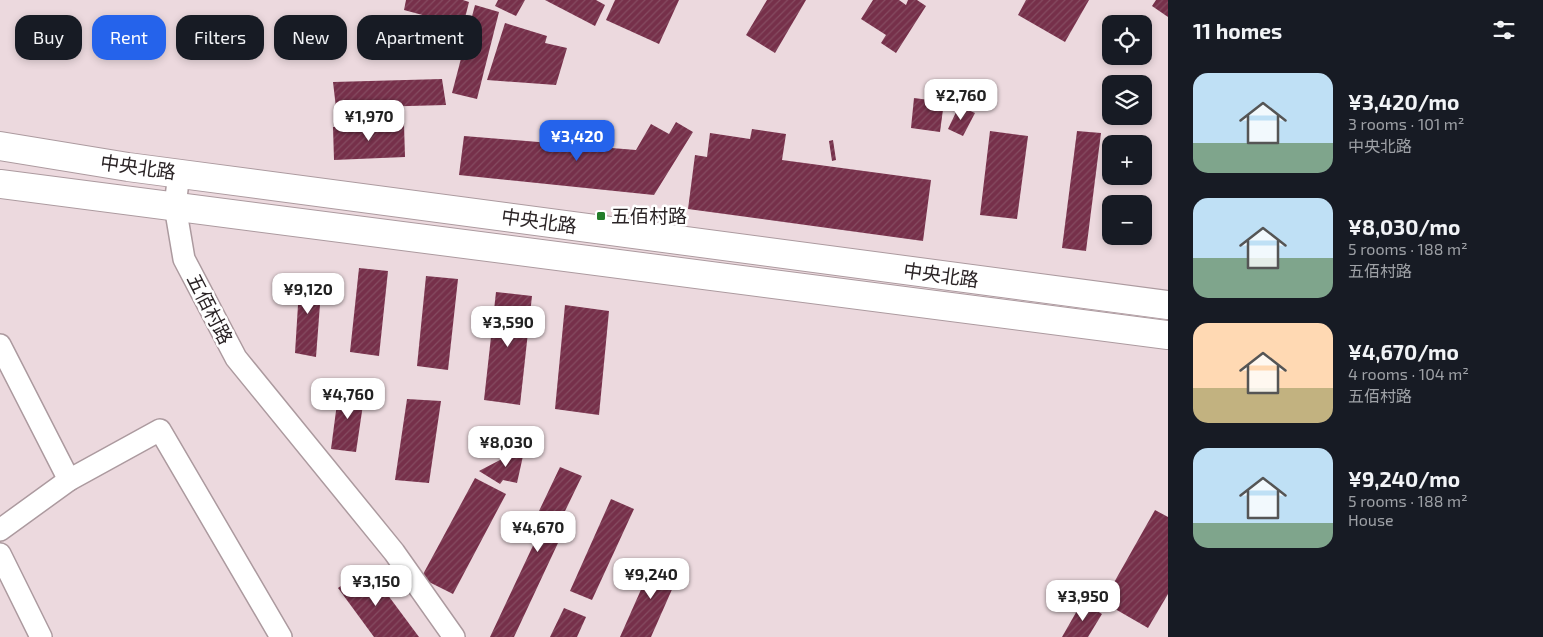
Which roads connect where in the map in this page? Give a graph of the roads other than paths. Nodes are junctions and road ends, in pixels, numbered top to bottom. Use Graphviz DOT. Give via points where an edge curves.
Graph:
graph roads {
  1 [pos="0,146"];
  2 [pos="179,173"];
  3 [pos="0,184"];
  4 [pos="175,206"];
  5 [pos="1168,305"];
  6 [pos="1168,335"];
  7 [pos="0,345"];
  8 [pos="69,480"];
  9 [pos="0,530"];
  10 [pos="0,554"];
  11 [pos="41,637"];
  12 [pos="281,637"];
  13 [pos="454,637"];
  1 -- 2 [label="main road, 中央北路"];
  2 -- 4 [label="street, 五佰村路"];
  2 -- 5 [label="main road, 中央北路"];
  3 -- 4 [label="main road, 中央北路"];
  4 -- 6 [label="main road, 中央北路"];
  4 -- 13 [label="street, 五佰村路" via="184,258 236,358 394,552"];
  7 -- 8 [label="street"];
  8 -- 9 [label="street"];
  8 -- 12 [label="street" via="160,430"];
  10 -- 11 [label="street"];
}
